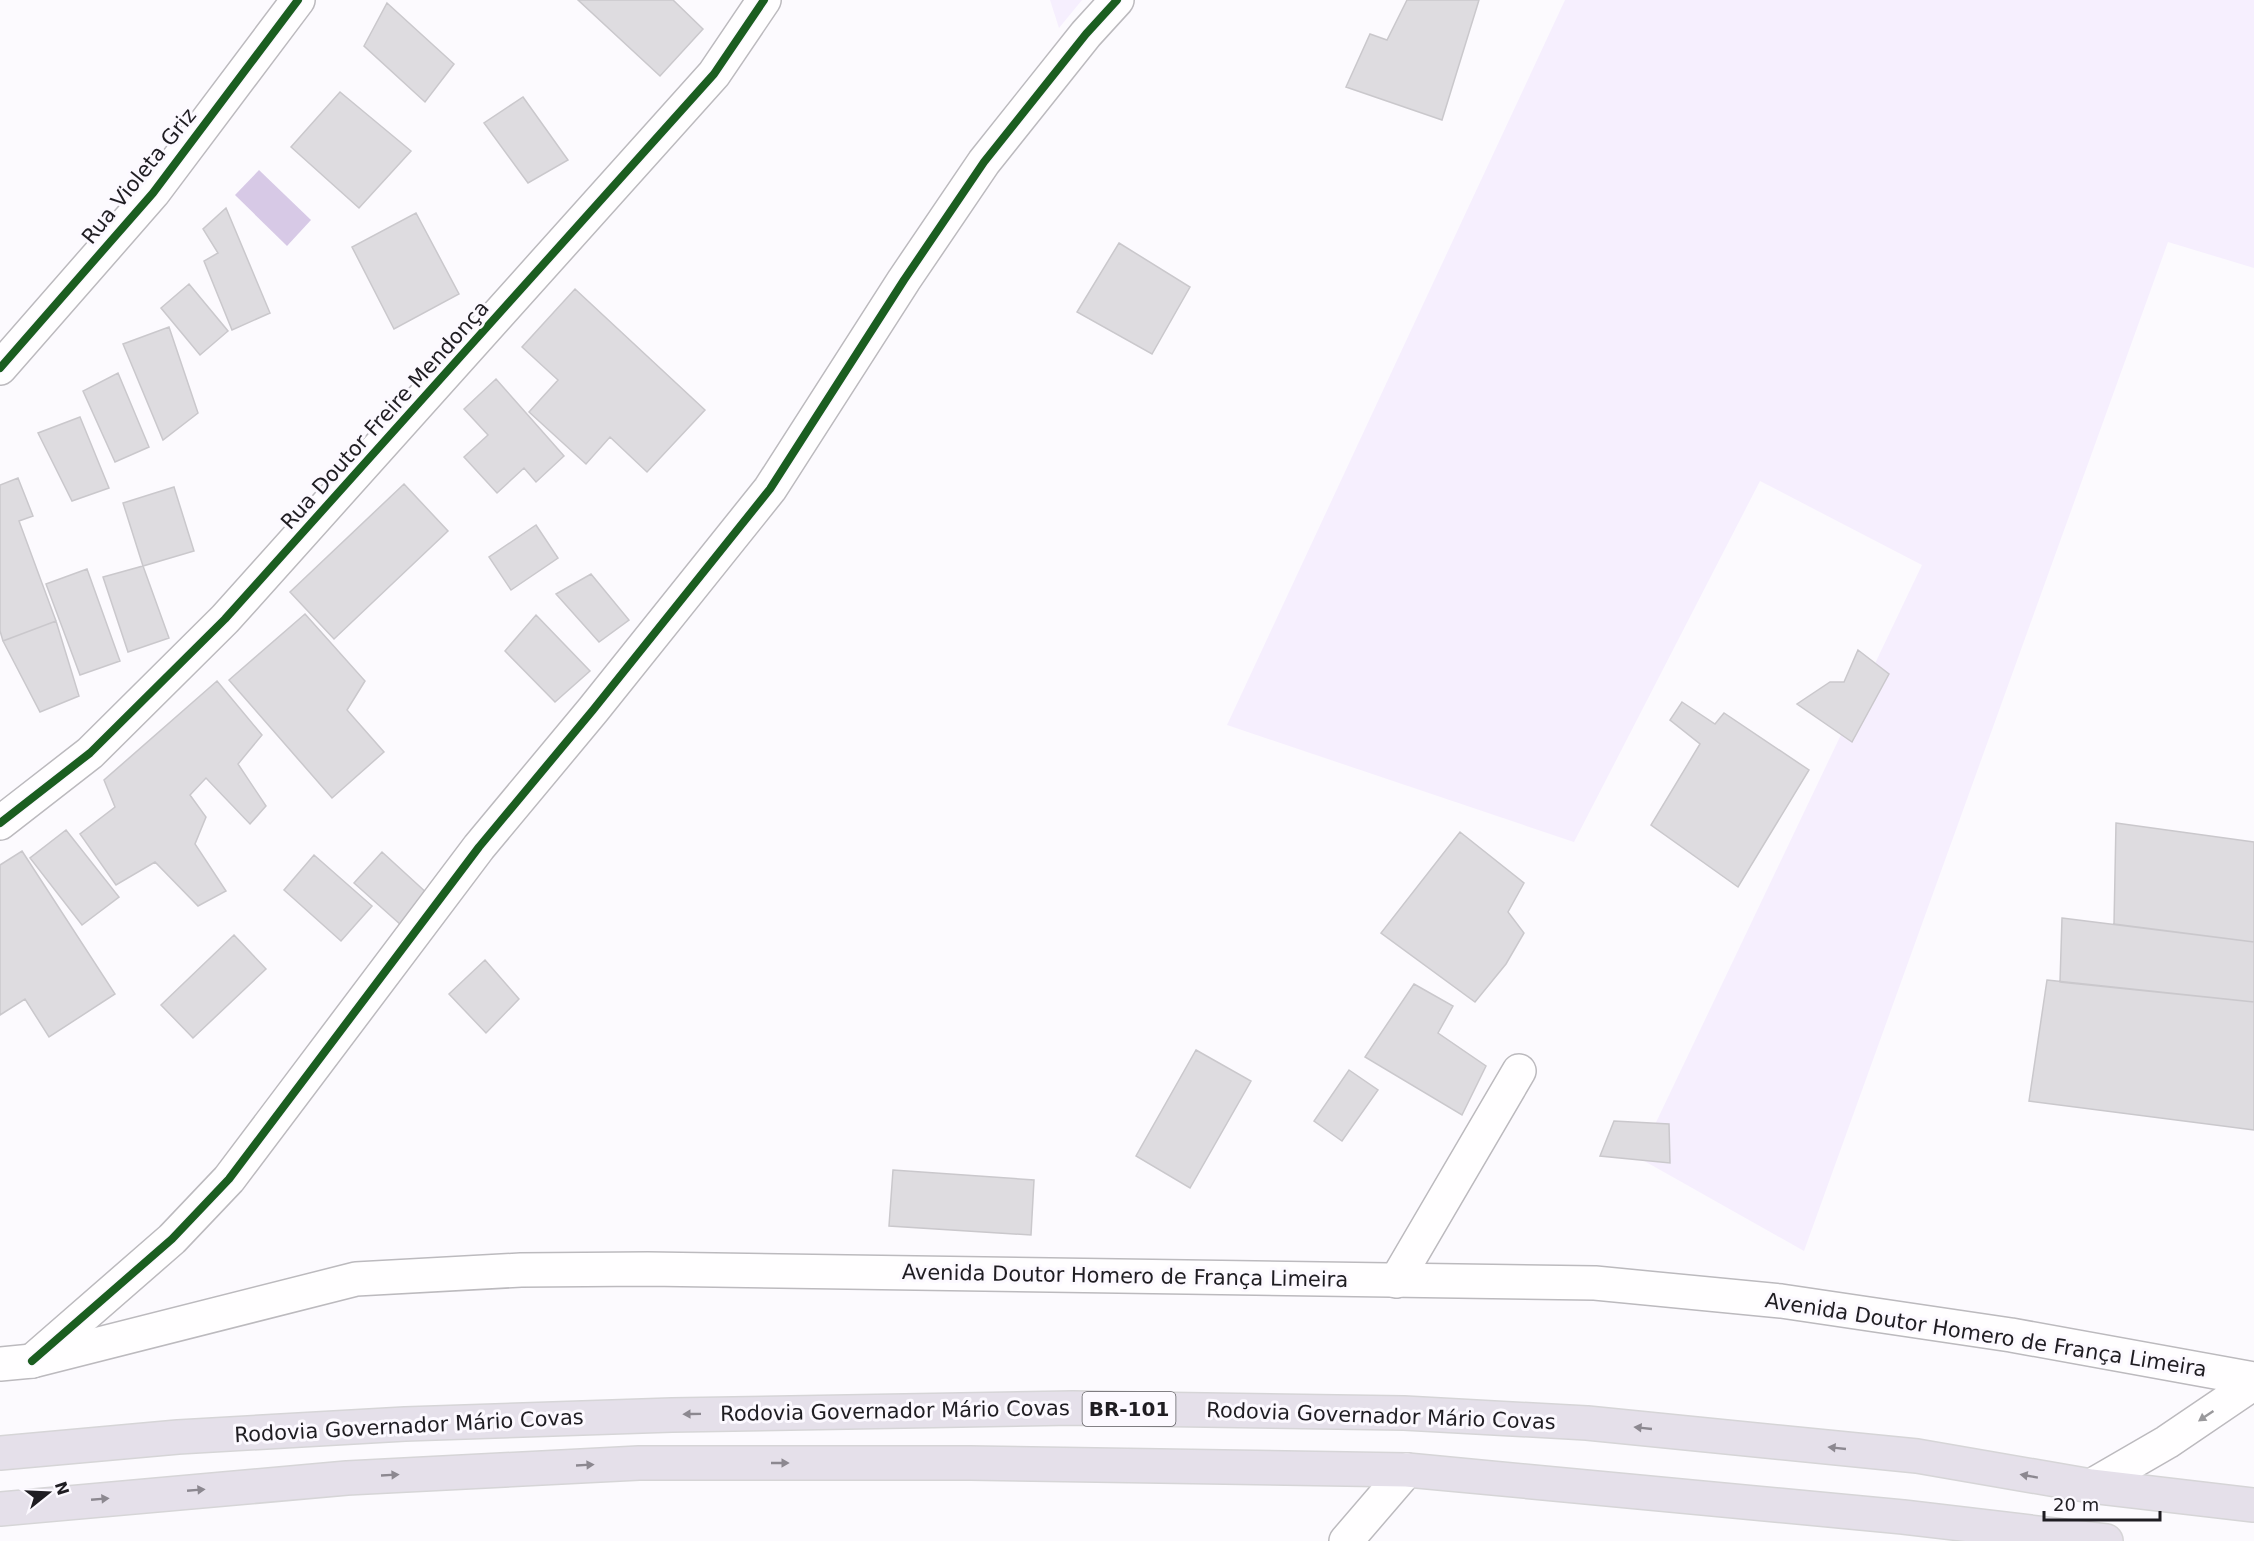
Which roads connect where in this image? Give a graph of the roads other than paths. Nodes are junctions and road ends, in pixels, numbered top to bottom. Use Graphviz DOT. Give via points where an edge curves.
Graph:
graph roads {
  1 [pos="298,0"];
  2 [pos="764,0"];
  3 [pos="1117,0"];
  4 [pos="0,368"];
  5 [pos="0,823"];
  6 [pos="1519,1071"];
  7 [pos="1396,1281"];
  8 [pos="16,1363"];
  9 [pos="2254,1381"];
  10 [pos="0,1453"];
  11 [pos="1407,1470"];
  12 [pos="2091,1486"];
  13 [pos="2254,1505"];
  14 [pos="0,1509"];
  15 [pos="1986,1534"];
  16 [pos="1346,1541"];
  17 [pos="2106,1541"];
  1 -- 4 [label="street, Rua Violeta Griz" via="153,193"];
  2 -- 5 [label="street, Rua Doutor Freire Mendonça" via="714,74 225,619 90,753"];
  3 -- 8 [label="street" via="984,162 770,489 479,847 229,1179 172,1239"];
  6 -- 7 [label="street"];
  7 -- 8 [label="street, Avenida Doutor Homero de França Limeira" via="648,1269 409,1275 356,1279"];
  7 -- 9 [label="street, Avenida Doutor Homero de França Limeira" via="1595,1283 1781,1301 2011,1335"];
  9 -- 12 [label="street, one-way" via="2167,1442"];
  12 -- 10 [label="highway, Rodovia Governador Mário Covas / BR-101, one-way" via="1917,1456 1783,1442 1587,1423 1381,1412 1073,1408 672,1415 178,1437"];
  14 -- 11 [label="highway, one-way" via="347,1478 639,1462"];
  11 -- 15 [label="highway"];
  11 -- 16 [label="street"];
  12 -- 13 [label="highway, Rodovia Governador Mário Covas / BR-101"];
  15 -- 17 [label="highway"];
}
